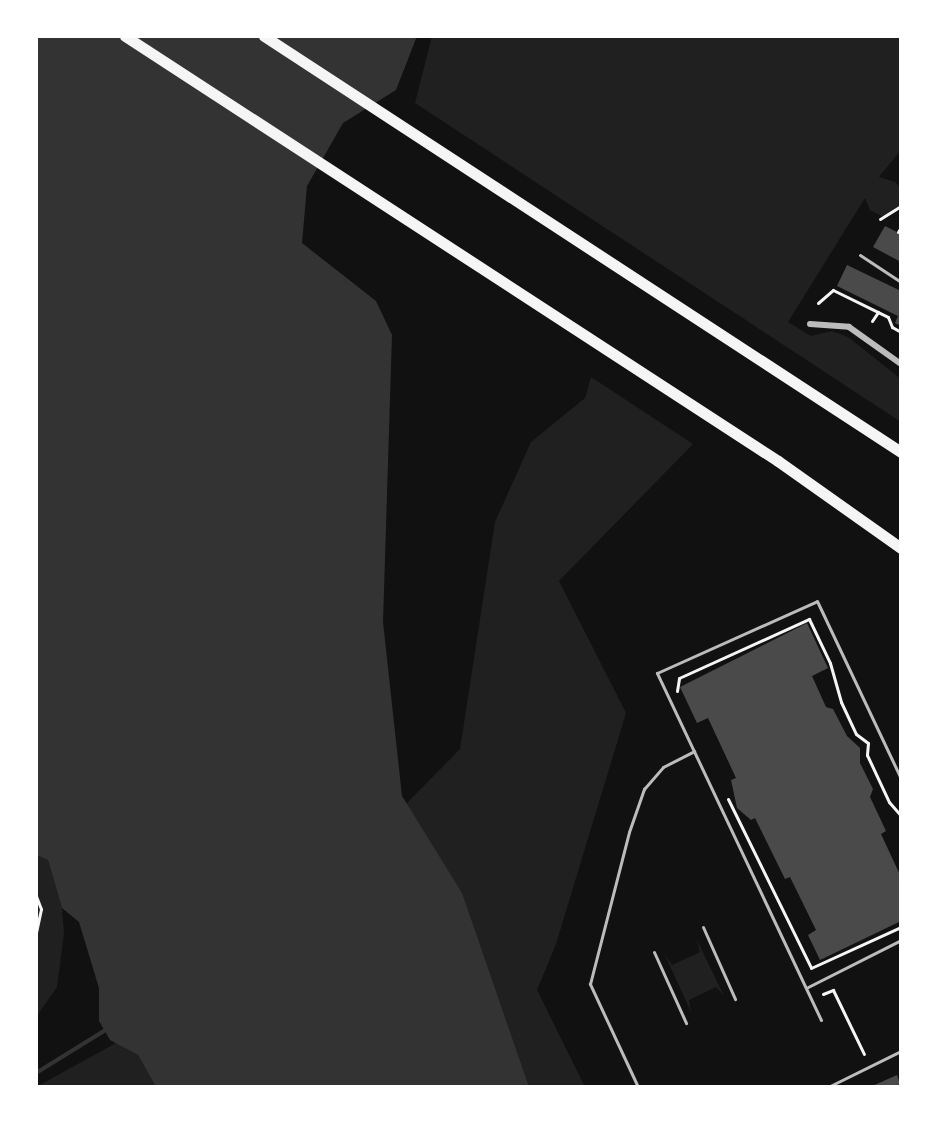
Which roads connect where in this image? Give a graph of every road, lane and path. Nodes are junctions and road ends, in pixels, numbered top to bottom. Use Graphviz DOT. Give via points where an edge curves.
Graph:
graph roads {
  1 [pos="125,36"];
  2 [pos="264,36"];
  3 [pos="900,208"];
  4 [pos="880,219"];
  5 [pos="901,227"];
  6 [pos="898,232"];
  7 [pos="860,255"];
  8 [pos="901,282"];
  9 [pos="818,303"];
  10 [pos="878,312"];
  11 [pos="872,321"];
  12 [pos="810,324"];
  13 [pos="901,332"];
  14 [pos="901,364"];
  15 [pos="901,452"];
  16 [pos="901,548"];
  17 [pos="683,703"];
  18 [pos="868,743"];
  19 [pos="860,748"];
  20 [pos="694,751"];
  21 [pos="901,779"];
  22 [pos="726,795"];
  23 [pos="901,816"];
  24 [pos="36,896"];
  25 [pos="703,927"];
  26 [pos="901,927"];
  27 [pos="36,932"];
  28 [pos="901,940"];
  29 [pos="654,952"];
  30 [pos="807,988"];
  31 [pos="823,994"];
  32 [pos="735,999"];
  33 [pos="821,1020"];
  34 [pos="686,1023"];
  35 [pos="901,1051"];
  36 [pos="864,1054"];
  37 [pos="638,1087"];
  38 [pos="828,1087"];
  1 -- 16 [label="highway" via="778,461"];
  2 -- 15 [label="highway"];
  3 -- 4 [label="path"];
  5 -- 6 [label="path"];
  7 -- 8 [label="lane"];
  9 -- 10 [label="path" via="833,290"];
  10 -- 11 [label="path"];
  10 -- 13 [label="path"];
  12 -- 14 [label="street" via="849,327"];
  17 -- 18 [label="path" via="675,684 679,678 809,619 851,723"];
  18 -- 19 [label="path"];
  18 -- 23 [label="path" via="867,755 882,790"];
  20 -- 21 [label="lane" via="657,673 817,601"];
  20 -- 30 [label="lane"];
  20 -- 37 [label="lane" via="663,767 644,789 590,984"];
  22 -- 26 [label="path" via="811,968"];
  24 -- 27 [label="path" via="41,909"];
  25 -- 32 [label="lane"];
  28 -- 30 [label="lane"];
  29 -- 34 [label="lane"];
  30 -- 33 [label="lane"];
  31 -- 36 [label="path" via="833,990"];
  35 -- 38 [label="lane"];
}
